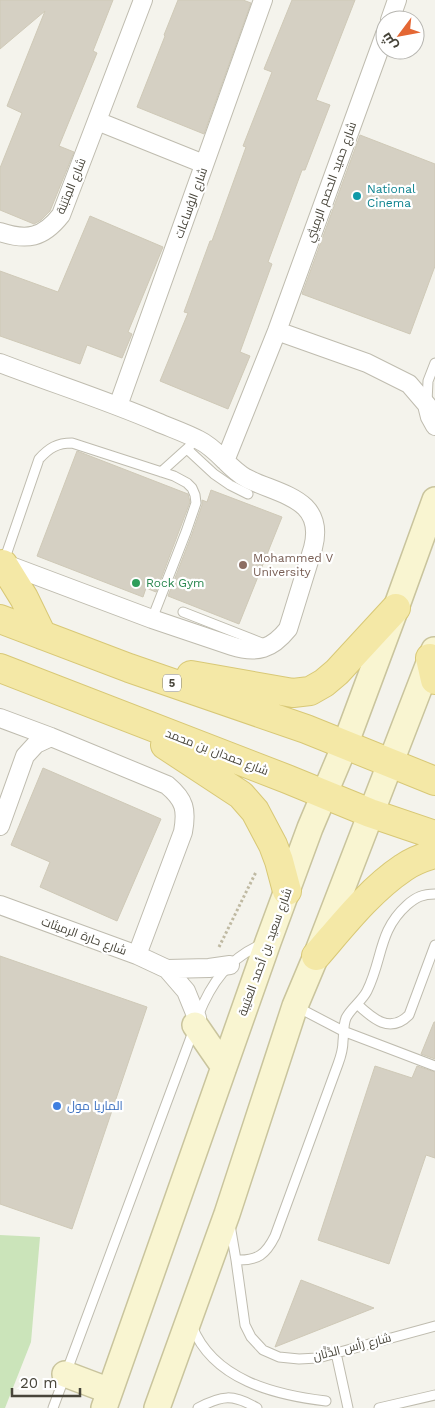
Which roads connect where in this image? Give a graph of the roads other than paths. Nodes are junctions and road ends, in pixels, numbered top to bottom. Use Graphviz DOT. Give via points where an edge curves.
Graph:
graph roads {
  1 [pos="143,0"];
  2 [pos="263,0"];
  3 [pos="375,60"];
  4 [pos="97,122"];
  5 [pos="204,164"];
  6 [pos="0,232"];
  7 [pos="276,331"];
  8 [pos="0,363"];
  9 [pos="435,363"];
  10 [pos="427,404"];
  11 [pos="118,406"];
  12 [pos="435,426"];
  13 [pos="192,444"];
  14 [pos="225,460"];
  15 [pos="161,472"];
  16 [pos="248,494"];
  17 [pos="435,500"];
  18 [pos="2,563"];
  19 [pos="396,608"];
  20 [pos="183,612"];
  21 [pos="0,619"];
  22 [pos="152,619"];
  23 [pos="42,635"];
  24 [pos="269,646"];
  25 [pos="433,661"];
  26 [pos="0,668"];
  27 [pos="129,668"];
  28 [pos="111,710"];
  29 [pos="0,718"];
  30 [pos="51,737"];
  31 [pos="345,745"];
  32 [pos="390,762"];
  33 [pos="435,781"];
  34 [pos="324,794"];
  35 [pos="370,813"];
  36 [pos="0,826"];
  37 [pos="435,835"];
  38 [pos="435,854"];
  39 [pos="287,891"];
  40 [pos="435,894"];
  41 [pos="0,905"];
  42 [pos="268,942"];
  43 [pos="435,945"];
  44 [pos="137,955"];
  45 [pos="316,956"];
  46 [pos="230,965"];
  47 [pos="167,969"];
  48 [pos="357,1004"];
  49 [pos="295,1006"];
  50 [pos="196,1022"];
  51 [pos="343,1032"];
  52 [pos="435,1066"];
  53 [pos="224,1067"];
  54 [pos="227,1214"];
  55 [pos="236,1260"];
  56 [pos="189,1319"];
  57 [pos="435,1326"];
  58 [pos="336,1353"];
  59 [pos="65,1374"];
  60 [pos="435,1395"];
  61 [pos="107,1399"];
  62 [pos="326,1401"];
  63 [pos="53,1408"];
  64 [pos="157,1408"];
  65 [pos="198,1408"];
  66 [pos="257,1408"];
  67 [pos="348,1408"];
  68 [pos="379,1408"];
  1 -- 4 [label="street, شارع المِتبَنة"];
  2 -- 5 [label="street, شارع الوُساعات"];
  3 -- 7 [label="street, شارع حميد الحصم الرميثي"];
  4 -- 5 [label="street"];
  4 -- 6 [label="street, شارع المِتبَنة" via="60,215 52,226 29,237"];
  5 -- 11 [label="street, شارع الوُساعات"];
  7 -- 10 [label="street" via="367,363 409,384"];
  7 -- 14 [label="street, شارع حميد الحصم الرميثي"];
  8 -- 11 [label="street"];
  9 -- 10 [label="lane" via="428,381"];
  10 -- 12 [label="street"];
  11 -- 13 [label="street"];
  13 -- 14 [label="street" via="212,448"];
  13 -- 15 [label="lane"];
  13 -- 16 [label="lane" via="214,474"];
  14 -- 24 [label="street" via="246,477 299,501 313,517 316,527 316,538 288,629"];
  15 -- 18 [label="lane" via="72,443 53,446 40,459"];
  15 -- 22 [label="lane" via="188,483 196,503"];
  17 -- 19 [label="main road, شارع سعيد بن أحمد العتيبة"];
  18 -- 22 [label="street"];
  18 -- 23 [label="main road"];
  19 -- 27 [label="main road" via="337,672 310,691 293,693"];
  19 -- 31 [label="main road, شارع سعيد بن أحمد العتيبة"];
  20 -- 24 [label="lane"];
  21 -- 23 [label="main road, 5"];
  22 -- 24 [label="street" via="244,650"];
  23 -- 27 [label="main road, 5"];
  25 -- 32 [label="main road"];
  26 -- 28 [label="main road, شارع حمدان بن محمد"];
  27 -- 31 [label="main road, 5"];
  28 -- 34 [label="main road, شارع حمدان بن محمد"];
  28 -- 39 [label="main road" via="241,795 265,828"];
  29 -- 30 [label="street"];
  30 -- 36 [label="street" via="36,744 25,756"];
  30 -- 44 [label="street" via="167,785 184,805 184,832"];
  31 -- 32 [label="main road, 5"];
  31 -- 34 [label="main road, شارع سعيد بن أحمد العتيبة"];
  32 -- 33 [label="main road, 5"];
  32 -- 35 [label="main road"];
  34 -- 35 [label="main road, شارع حمدان بن محمد"];
  34 -- 39 [label="main road, شارع سعيد بن أحمد العتيبة"];
  35 -- 37 [label="main road, شارع حمدان بن محمد"];
  35 -- 45 [label="main road"];
  38 -- 45 [label="main road" via="403,868 380,886"];
  39 -- 42 [label="main road, شارع سعيد بن أحمد العتيبة"];
  40 -- 48 [label="lane" via="423,894 399,912 386,934 367,992"];
  41 -- 44 [label="street, شارع حارة الرميثات"];
  42 -- 46 [label="lane" via="249,950"];
  42 -- 53 [label="main road, شارع سعيد بن أحمد العتيبة"];
  43 -- 48 [label="lane" via="409,1015 404,1020 389,1024 370,1017"];
  44 -- 47 [label="street, شارع حارة الرميثات"];
  45 -- 49 [label="main road"];
  46 -- 47 [label="street, شارع حارة الرميثات"];
  46 -- 50 [label="lane" via="205,998"];
  47 -- 50 [label="street, شارع حارة الرميثات" via="186,991"];
  48 -- 51 [label="lane" via="346,1018"];
  49 -- 51 [label="lane"];
  49 -- 54 [label="main road"];
  50 -- 53 [label="main road"];
  50 -- 59 [label="lane"];
  51 -- 52 [label="lane"];
  51 -- 55 [label="lane" via="338,1064 270,1245 256,1258"];
  53 -- 61 [label="main road, شارع سعيد بن أحمد العتيبة"];
  54 -- 55 [label="lane, شارع رَأس الدَّنَّان"];
  54 -- 56 [label="main road"];
  55 -- 58 [label="lane, شارع رَأس الدَّنَّان" via="245,1325 263,1350 279,1357 299,1359"];
  56 -- 62 [label="lane" via="206,1352 236,1376 289,1395"];
  56 -- 64 [label="main road"];
  57 -- 58 [label="lane, شارع رَأس الدَّنَّان"];
  58 -- 67 [label="lane"];
  59 -- 61 [label="main road"];
  59 -- 63 [label="lane"];
  60 -- 68 [label="lane"];
  65 -- 66 [label="lane" via="226,1397 240,1399"];
}
